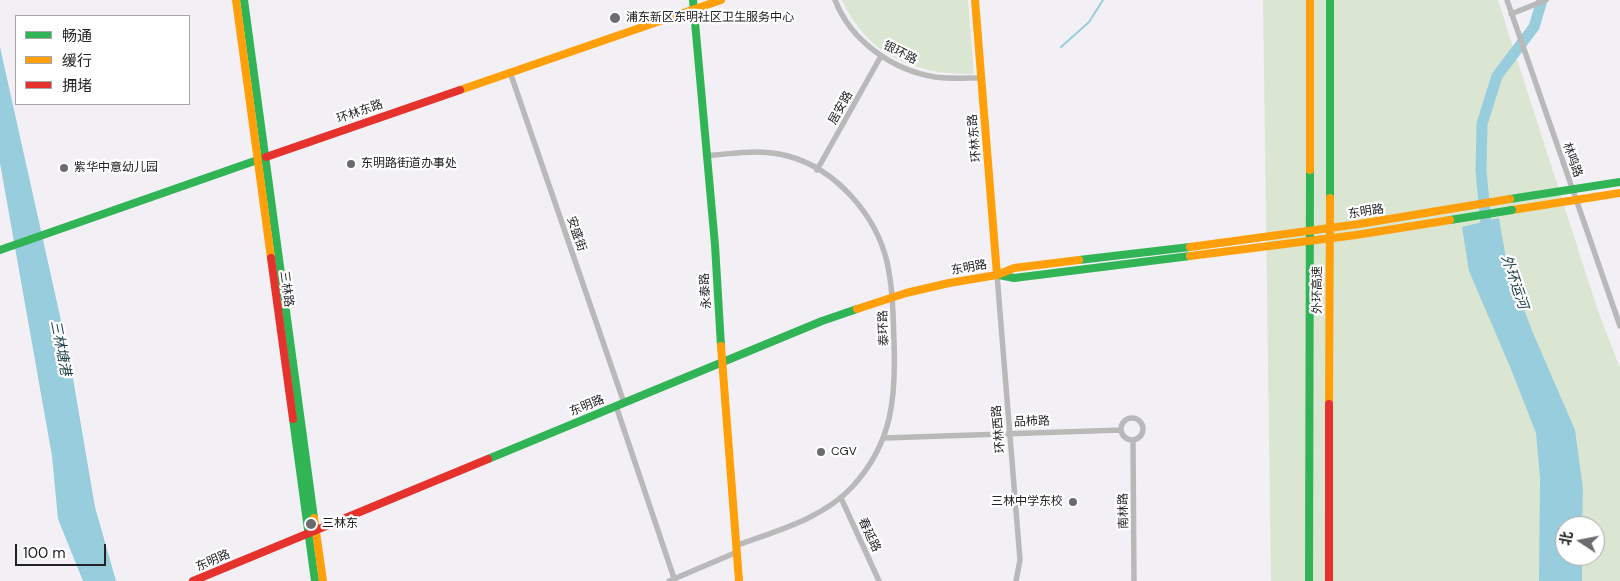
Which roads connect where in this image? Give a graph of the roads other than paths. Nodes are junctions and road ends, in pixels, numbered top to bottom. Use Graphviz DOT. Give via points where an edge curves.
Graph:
graph roads {
  1 [pos="236,0"];
  2 [pos="244,0"];
  3 [pos="693,0"];
  4 [pos="721,0"];
  5 [pos="835,0"];
  6 [pos="975,0"];
  7 [pos="1310,0"];
  8 [pos="1330,0"];
  9 [pos="1506,0"];
  10 [pos="1546,0"];
  11 [pos="694,9"];
  12 [pos="1511,14"];
  13 [pos="881,56"];
  14 [pos="510,72"];
  15 [pos="981,78"];
  16 [pos="706,156"];
  17 [pos="262,158"];
  18 [pos="818,170"];
  19 [pos="1620,182"];
  20 [pos="1572,190"];
  21 [pos="1620,193"];
  22 [pos="1576,200"];
  23 [pos="3,249"];
  24 [pos="997,275"];
  25 [pos="892,298"];
  26 [pos="1620,326"];
  27 [pos="722,362"];
  28 [pos="620,404"];
  29 [pos="1121,430"];
  30 [pos="1009,433"];
  31 [pos="884,438"];
  32 [pos="1133,441"];
  33 [pos="840,498"];
  34 [pos="312,531"];
  35 [pos="737,548"];
  36 [pos="673,580"];
  37 [pos="193,581"];
  38 [pos="315,581"];
  39 [pos="323,581"];
  40 [pos="740,581"];
  41 [pos="879,581"];
  42 [pos="1016,581"];
  43 [pos="1134,581"];
  44 [pos="1309,581"];
  45 [pos="1329,581"];
  1 -- 17 [label="main road, 三林路"];
  2 -- 17 [label="main road, 三林路"];
  3 -- 11 [label="main road, 永泰路"];
  4 -- 11 [label="main road, 环林东路"];
  5 -- 13 [label="street, 银环路" via="854,31"];
  6 -- 15 [label="main road, 环林东路"];
  7 -- 44 [label="main road, 外环高速"];
  8 -- 45 [label="main road, 外环高速"];
  9 -- 12 [label="street, 林鸣路"];
  10 -- 12 [label="street"];
  11 -- 14 [label="main road, 环林东路"];
  11 -- 16 [label="main road, 永泰路"];
  12 -- 20 [label="street, 林鸣路"];
  13 -- 15 [label="street, 银环路" via="904,68 934,76"];
  13 -- 18 [label="street, 居安路"];
  14 -- 17 [label="main road, 环林东路"];
  14 -- 28 [label="street, 安盛街"];
  15 -- 24 [label="main road, 环林东路"];
  16 -- 18 [label="street, 泰环路" via="770,153 788,156"];
  16 -- 27 [label="main road, 永泰路"];
  17 -- 23 [label="main road, 环林东路"];
  17 -- 34 [label="main road, 三林路"];
  18 -- 25 [label="street, 泰环路" via="865,212 887,260"];
  19 -- 20 [label="main road, 东明路"];
  20 -- 22 [label="street, 林鸣路"];
  20 -- 24 [label="main road, 东明路, bridge" via="1359,224 1014,268"];
  21 -- 22 [label="main road, 东明路"];
  22 -- 24 [label="main road, 东明路, bridge" via="1356,235 1014,278"];
  22 -- 26 [label="street, 林鸣路"];
  24 -- 25 [label="main road, 东明路"];
  24 -- 30 [label="street, 环林西路"];
  25 -- 27 [label="main road, 东明路"];
  25 -- 31 [label="street, 泰环路" via="895,381"];
  27 -- 28 [label="main road, 东明路"];
  27 -- 35 [label="main road, 永泰路"];
  28 -- 34 [label="main road, 东明路"];
  28 -- 36 [label="street, 安盛街"];
  29 -- 30 [label="street, 品柿路"];
  29 -- 32 [label="street" via="1125,438"];
  29 -- 32 [label="street" via="1127,419 1140,421 1143,433"];
  30 -- 31 [label="street, 品柿路"];
  30 -- 42 [label="street, 环林西路" via="1020,560"];
  31 -- 33 [label="street, 泰环路" via="864,473"];
  32 -- 43 [label="street, 南林路"];
  33 -- 35 [label="street, 泰环路" via="793,524"];
  33 -- 41 [label="street, 春延路"];
  34 -- 37 [label="main road, 东明路"];
  34 -- 38 [label="main road, 三林路"];
  34 -- 39 [label="main road, 三林路"];
  35 -- 36 [label="street, 泰环路"];
  35 -- 40 [label="main road, 永泰路"];
}
